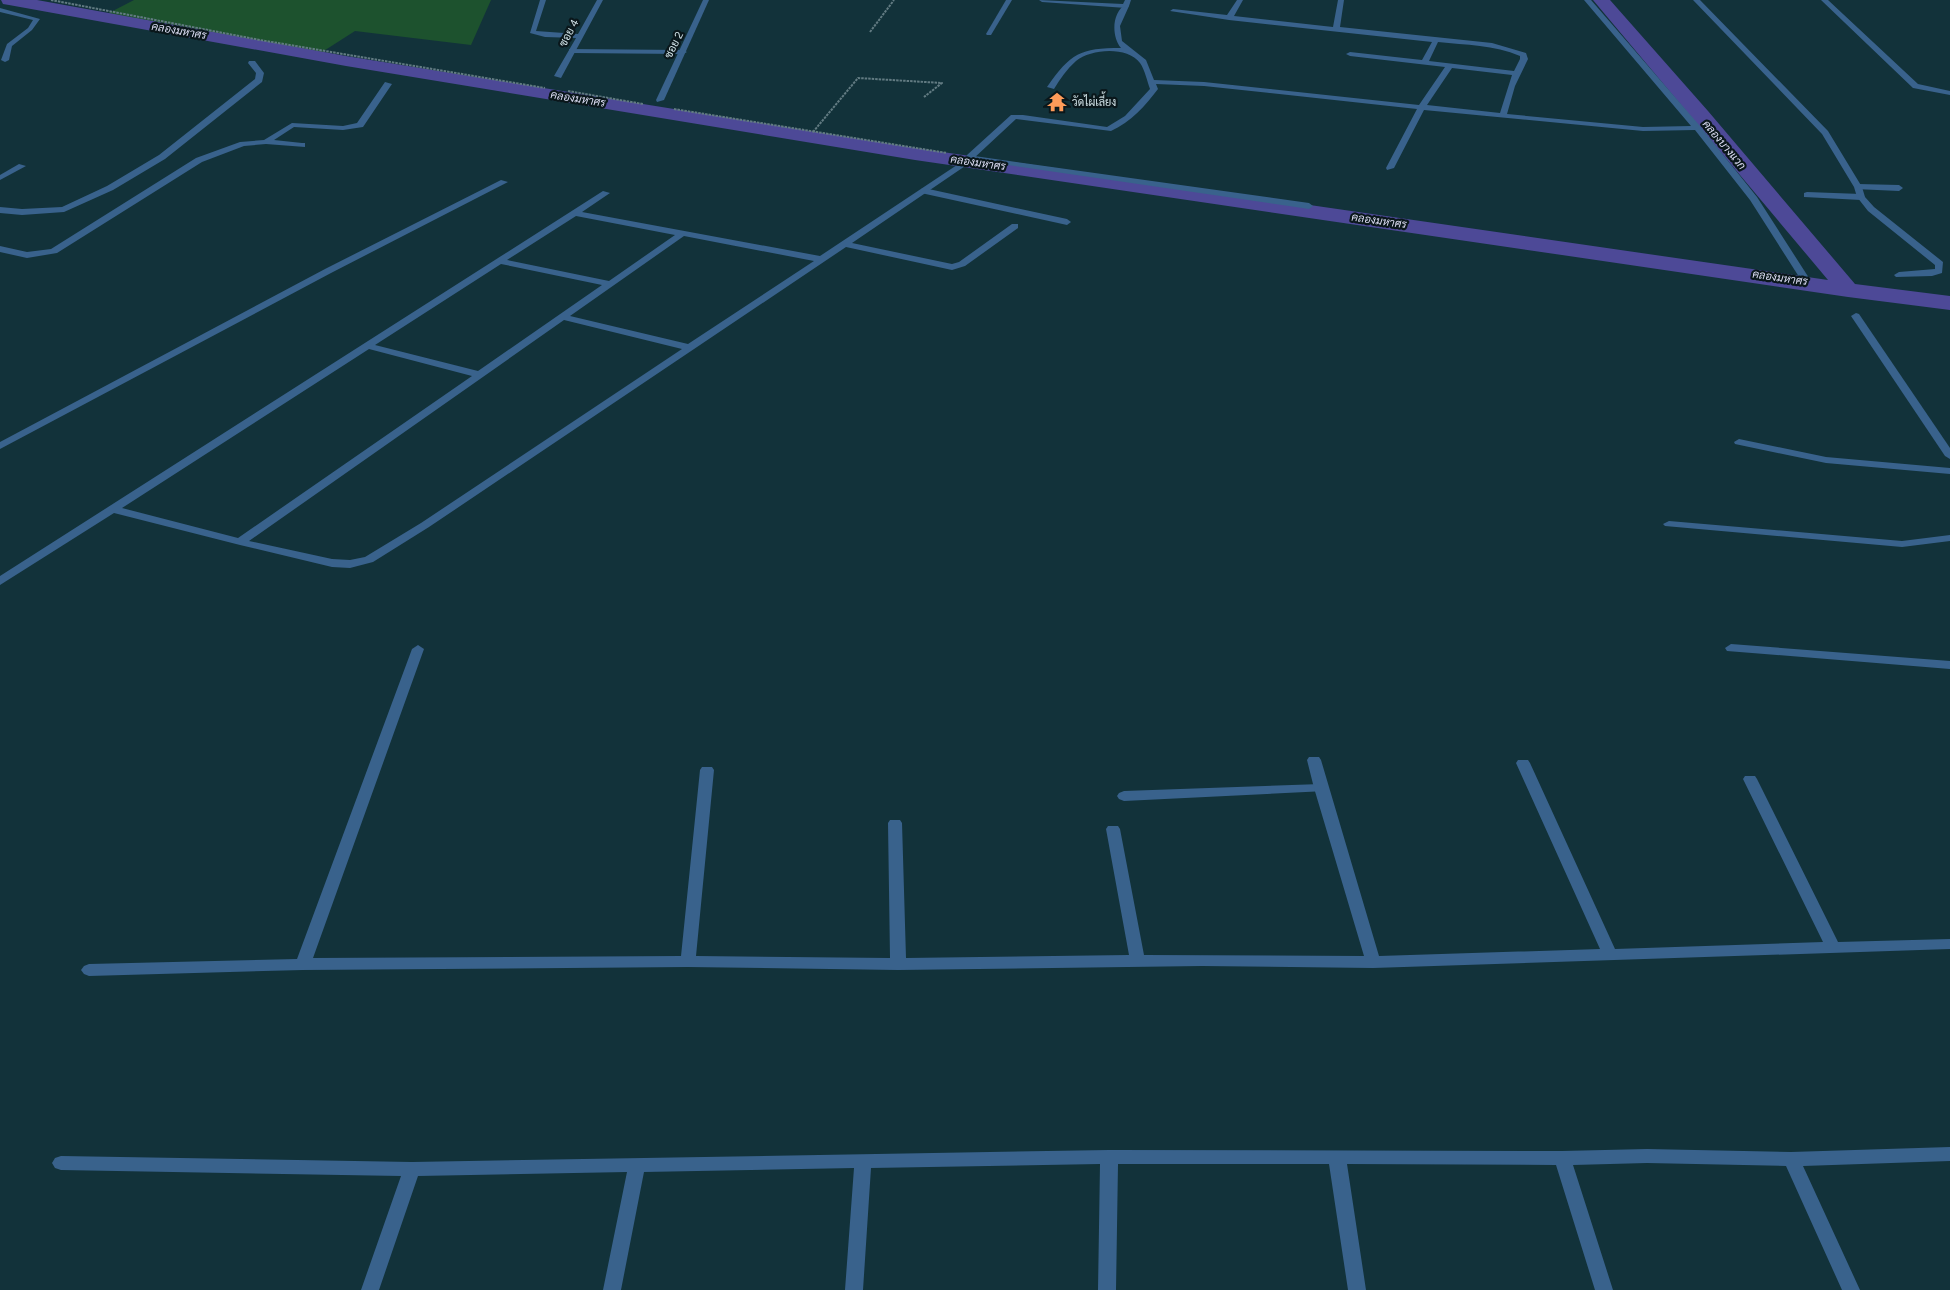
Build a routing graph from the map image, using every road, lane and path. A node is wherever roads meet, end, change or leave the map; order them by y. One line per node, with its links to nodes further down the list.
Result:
1 (51, 0): 35 (path)
2 (543, 0): 20 (street)
3 (600, 0): 20 (street, ซอย 4)
4 (706, 0): 24 (street, ซอย 2)
5 (894, 0): 18 (path)
6 (1009, 0): 19 (street)
7 (1042, 0): 13 (street)
8 (1240, 0): 16 (street)
9 (1341, 0): 17 (street)
10 (1587, 0): 44 (street)
11 (1696, 0): 53 (street)
12 (1824, 0): 37 (street)
13 (1127, 3): 22 (street)
14 (1, 10): 26 (street)
15 (1173, 11): 16 (street)
16 (1229, 18): 17 (street)
17 (1336, 29): 21 (street)
18 (870, 32)
19 (989, 34)
20 (580, 36): 23 (street, ซอย 4)
21 (1436, 40): 27 (street); 30 (street)
22 (1127, 50): 32 (street); 34 (street)
23 (572, 51): 24 (street); 31 (street, ซอย 4)
24 (683, 52): 39 (street, ซอย 2)
25 (1350, 54): 27 (street)
26 (5, 60)
27 (1425, 62): 29 (street)
28 (252, 63): 60 (street)
29 (1450, 66): 30 (street); 41 (street)
30 (1515, 73): 43 (street)
31 (558, 76)
32 (1152, 82): 41 (street); 48 (street)
33 (388, 84): 46 (street)
34 (1051, 87)
35 (546, 88)
36 (565, 91): 40 (path)
37 (1950, 92)
38 (924, 97): 45 (path)
39 (660, 100)
40 (644, 104)
41 (1421, 108): 43 (street); 50 (street)
42 (673, 109): 45 (path)
43 (1503, 116): 44 (street)
44 (1697, 128): 70 (street)
45 (813, 132): 48 (path)
46 (266, 142): 47 (street); 66 (street)
47 (302, 145)
48 (970, 158): 55 (street); 59 (street)
49 (22, 166): 51 (street)
50 (1390, 168)
51 (0, 178)
52 (504, 182): 78 (street)
53 (1858, 187): 54 (street); 58 (street)
54 (1899, 188)
55 (924, 191): 62 (street); 65 (street)
56 (606, 193): 61 (street)
57 (1807, 195): 58 (street)
58 (1861, 196): 69 (street)
59 (1309, 206)
60 (0, 210)
61 (574, 214): 64 (street); 68 (street)
62 (1067, 222)
63 (1015, 226): 65 (street)
64 (682, 234): 67 (street); 71 (street)
65 (845, 244): 67 (street)
66 (0, 249)
67 (820, 259): 75 (street)
68 (500, 261): 71 (street); 74 (street)
69 (1899, 275)
70 (1804, 278)
71 (610, 284): 73 (street)
72 (1856, 316): 79 (street)
73 (562, 317): 75 (street); 76 (street)
74 (367, 346): 76 (street); 81 (street)
75 (691, 348): 84 (street)
76 (480, 375): 84 (street)
77 (1740, 442): 80 (street)
78 (0, 446)
79 (1950, 456)
80 (1950, 470)
81 (113, 509): 84 (street); 85 (street)
82 (1670, 524): 83 (street)
83 (1950, 538)
84 (240, 542)
85 (0, 581)
86 (1731, 648): 88 (street)
87 (418, 649): 103 (street)
88 (1950, 665)
89 (1314, 760): 93 (street)
90 (1523, 763): 99 (street)
91 (707, 770): 101 (street)
92 (1750, 780): 98 (street)
93 (1320, 788): 94 (street); 102 (street)
94 (1124, 796)
95 (895, 823): 104 (street)
96 (1113, 829): 100 (street)
97 (1950, 944): 98 (street)
98 (1833, 947): 99 (street)
99 (1611, 956): 102 (street)
100 (1137, 960): 102 (street); 104 (street)
101 (688, 961): 103 (street); 104 (street)
102 (1373, 962)
103 (303, 964): 105 (street)
104 (898, 964)
105 (89, 970)
106 (1950, 1154): 110 (street)
107 (1109, 1157): 108 (street); 111 (street); 118 (street)
108 (1338, 1158): 109 (street); 119 (street)
109 (1562, 1158): 110 (street); 120 (street)
110 (1791, 1158): 121 (street)
111 (863, 1160): 113 (street); 117 (street)
112 (61, 1163): 114 (street)
113 (636, 1164): 114 (street); 116 (street)
114 (412, 1169): 115 (street)
115 (370, 1290)
116 (612, 1290)
117 (854, 1290)
118 (1107, 1290)
119 (1357, 1290)
120 (1604, 1290)
121 (1851, 1290)

